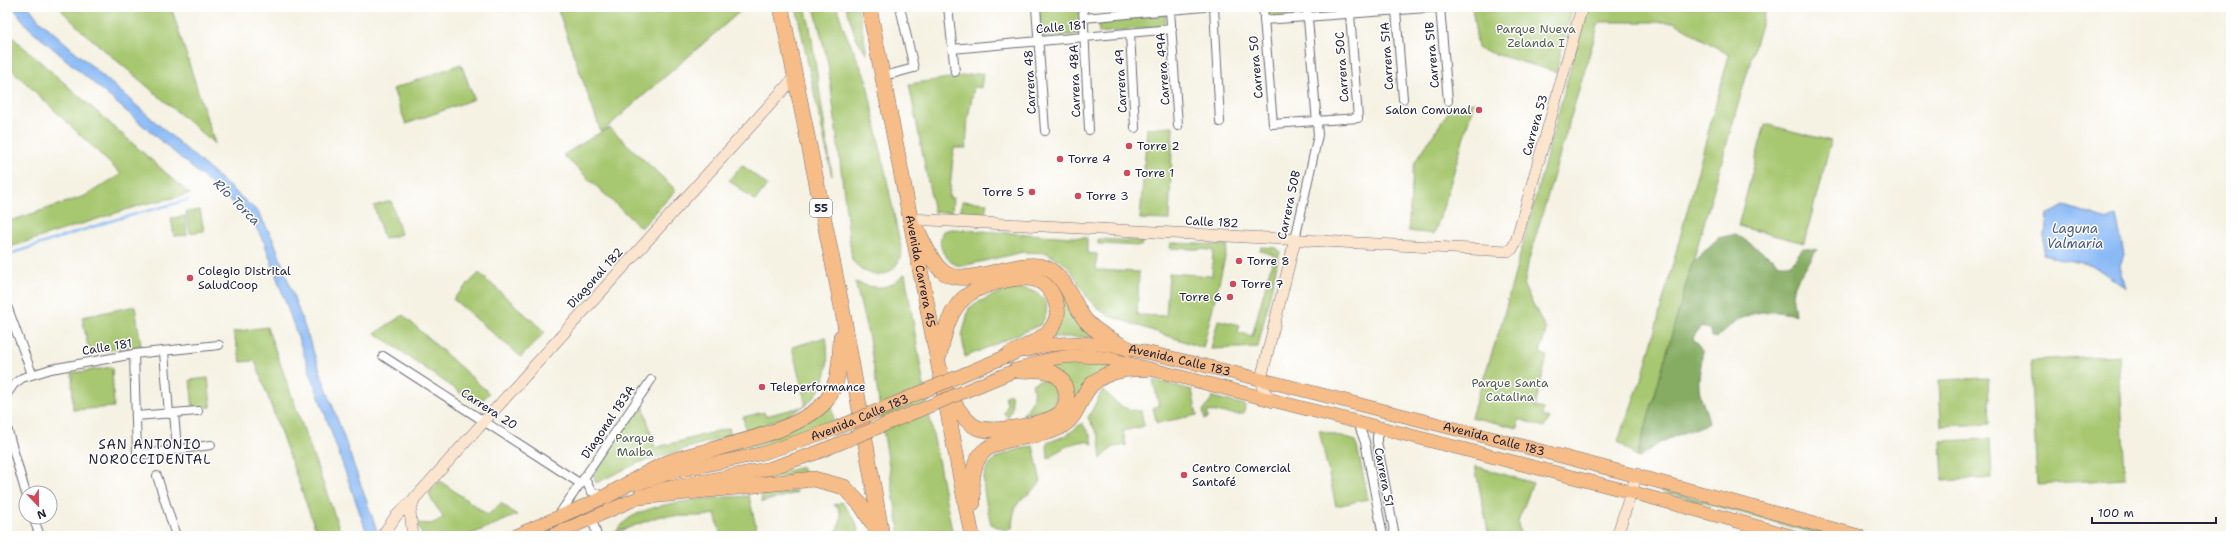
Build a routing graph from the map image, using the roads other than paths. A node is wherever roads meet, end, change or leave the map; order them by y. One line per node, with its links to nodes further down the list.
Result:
1 (781, 7): 27 (highway, 55)
2 (869, 7): 26 (highway, Avenida Carrera 45)
3 (900, 7): 26 (street)
4 (948, 7): 24 (street)
5 (1036, 7): 23 (street, Carrera 48)
6 (1083, 7): 18 (street, Carrera 48A)
7 (1204, 7): 14 (street, Calle 181)
8 (1214, 7): 31 (street)
9 (1263, 7): 19 (street, Carrera 50)
10 (1307, 7): 17 (street, Carrera 50B)
11 (1440, 7): 15 (street); 29 (street, Carrera 51B)
12 (1582, 7): 38 (street, Carrera 53)
13 (1373, 9): 15 (street); 16 (street)
14 (1170, 10): 18 (street, Calle 181); 20 (street, Carrera 49A)
15 (1396, 10): 28 (street, Carrera 51A)
16 (1350, 14): 17 (street); 30 (street, Carrera 50C)
17 (1308, 17): 19 (street); 30 (street, Carrera 50B)
18 (1084, 18): 22 (street, Carrera 48A)
19 (1264, 20): 30 (street, Carrera 50)
20 (1172, 29): 21 (street, Calle 181); 32 (street, Carrera 49A)
21 (1130, 33): 22 (street, Calle 181); 33 (street, Carrera 49)
22 (1086, 37): 23 (street, Calle 181); 34 (street, Carrera 48A)
23 (1040, 41): 24 (street, Calle 181); 35 (street, Carrera 48)
24 (952, 49): 25 (street)
25 (955, 72)
26 (884, 76): 36 (highway, Avenida Carrera 45)
27 (794, 78): 40 (highway, 55); 59 (street, Diagonal 182)
28 (1403, 99)
29 (1448, 101)
30 (1317, 121): 37 (street, Carrera 50B)
31 (1220, 122)
32 (1178, 126)
33 (1135, 128)
34 (1089, 130)
35 (1045, 131)
36 (911, 219): 37 (street, Calle 182); 42 (highway); 47 (highway, Avenida Carrera 45)
37 (1295, 240): 38 (street, Calle 182); 51 (street, Carrera 50B)
38 (1512, 249)
39 (7, 306): 50 (street)
40 (842, 308): 71 (highway); 84 (highway, 55)
41 (219, 345): 43 (street, Calle 181)
42 (1129, 349): 46 (main road, Avenida Calle 183); 51 (main road, Avenida Calle 183)
43 (164, 352): 44 (street, Calle 181); 57 (street)
44 (134, 354): 50 (street, Calle 181); 58 (street)
45 (383, 356): 59 (street, Carrera 20)
46 (1007, 356): 47 (highway); 71 (main road, Avenida Calle 183, bridge)
47 (938, 359): 53 (highway, Avenida Carrera 45)
48 (1146, 369): 49 (main road, Avenida Calle 183); 55 (main road, Avenida Calle 183); 85 (highway)
49 (1014, 371): 53 (highway); 73 (main road, Avenida Calle 183, bridge)
50 (32, 374): 54 (street, Calle 181)
51 (1261, 379): 55 (street); 66 (main road, Avenida Calle 183)
52 (651, 380): 68 (street, Diagonal 183A)
53 (944, 388): 85 (highway, Avenida Carrera 45)
54 (7, 394)
55 (1273, 402): 60 (main road, Avenida Calle 183)
56 (198, 411): 57 (street)
57 (171, 413): 58 (street); 64 (street)
58 (136, 416): 64 (street)
59 (484, 420): 68 (street, Carrera 20); 72 (street, Diagonal 182)
60 (1358, 423): 62 (main road, Avenida Calle 183); 86 (street, Carrera 51)
61 (7, 428): 65 (street)
62 (1383, 430): 70 (main road, Avenida Calle 183); 87 (street, Carrera 51)
63 (211, 444): 64 (street)
64 (177, 449)
65 (10, 452): 69 (street)
66 (1637, 474): 70 (street); 90 (main road, Avenida Calle 183)
67 (157, 476): 79 (street)
68 (583, 481): 71 (street); 74 (street, Diagonal 183A)
69 (23, 485)
70 (1631, 492): 88 (street); 89 (main road, Avenida Calle 183)
71 (605, 496): 74 (main road, Avenida Calle 183)
72 (416, 497): 77 (street, Diagonal 182); 80 (street, Diagonal 182)
73 (640, 497): 75 (main road, Avenida Calle 183); 84 (highway)
74 (557, 517): 81 (main road, Avenida Calle 183)
75 (592, 518): 82 (main road, Avenida Calle 183); 83 (street)
76 (37, 525): 78 (street)
77 (383, 533)
78 (40, 536)
79 (176, 536)
80 (413, 536)
81 (515, 536)
82 (551, 536)
83 (597, 536)
84 (881, 536)
85 (973, 536)
86 (1384, 536)
87 (1395, 536)
88 (1617, 536)
89 (1791, 536)
90 (1859, 536)

